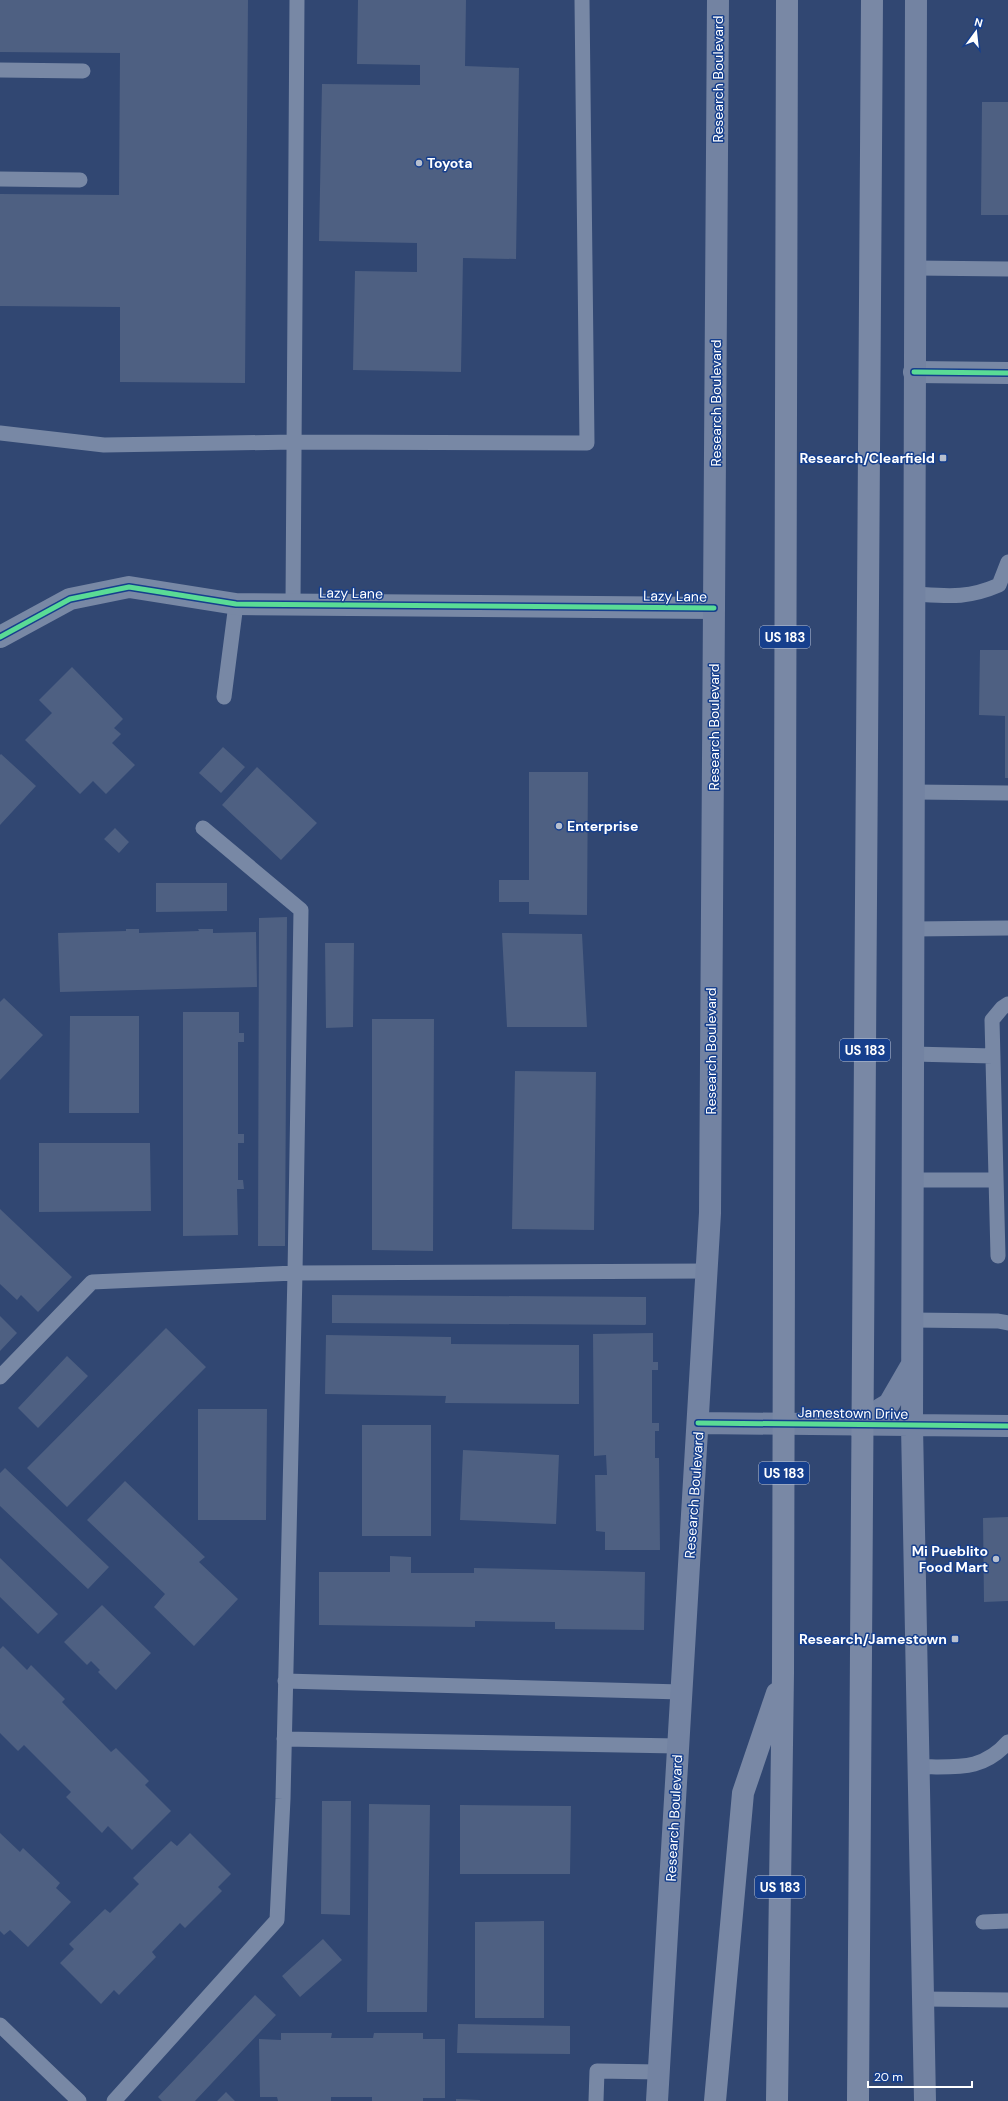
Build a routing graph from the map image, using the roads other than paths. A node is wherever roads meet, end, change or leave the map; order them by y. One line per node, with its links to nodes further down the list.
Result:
1 (297, 0): 16 (lane)
2 (582, 0): 16 (lane)
3 (718, 0): 21 (main road, Research Boulevard)
4 (787, 0): 45 (highway, US 183)
5 (872, 0): 64 (highway, US 183)
6 (916, 0): 11 (main road)
7 (0, 70): 8 (lane)
8 (83, 71)
9 (0, 179): 10 (lane)
10 (80, 180)
11 (915, 268): 12 (lane); 13 (main road)
12 (1008, 269)
13 (914, 372): 14 (street); 18 (main road)
14 (1008, 373)
15 (0, 433): 16 (lane)
16 (294, 442): 20 (lane)
17 (1008, 562): 18 (lane)
18 (914, 594): 24 (main road)
19 (236, 604): 20 (street, Lazy Lane); 22 (street, Lazy Lane); 23 (lane)
20 (293, 604): 21 (street, Lazy Lane)
21 (714, 608): 35 (main road, Research Boulevard)
22 (0, 637)
23 (224, 697)
24 (914, 792): 25 (lane); 28 (main road)
25 (1008, 793)
26 (203, 828): 36 (lane)
27 (1008, 928): 28 (lane)
28 (913, 929): 30 (main road)
29 (1008, 1004): 31 (lane)
30 (913, 1054): 31 (lane); 32 (main road)
31 (993, 1056): 33 (lane)
32 (913, 1180): 33 (lane); 37 (main road)
33 (995, 1180): 34 (lane)
34 (998, 1256)
35 (706, 1271): 36 (lane); 41 (main road, Research Boulevard)
36 (294, 1273): 40 (lane); 46 (lane)
37 (912, 1320): 38 (lane); 39 (main road)
38 (1008, 1323)
39 (912, 1365): 42 (main road); 43 (main road)
40 (0, 1377)
41 (698, 1423): 42 (main road, Jamestown Drive); 47 (main road, Research Boulevard)
42 (854, 1425): 43 (main road, Jamestown Drive)
43 (912, 1426): 44 (main road, Jamestown Drive); 51 (main road)
44 (1008, 1426)
45 (783, 1673): 62 (highway); 63 (highway, US 183)
46 (285, 1681): 47 (lane); 48 (lane)
47 (681, 1692): 50 (main road, Research Boulevard)
48 (284, 1739): 50 (lane); 59 (lane)
49 (1008, 1742): 51 (lane)
50 (678, 1746): 57 (main road, Research Boulevard)
51 (919, 1767): 54 (main road)
52 (1008, 1921): 53 (lane)
53 (984, 1922)
54 (923, 1999): 55 (lane); 65 (main road)
55 (1008, 2000)
56 (0, 2025): 58 (lane)
57 (659, 2072): 60 (lane); 61 (main road, Research Boulevard)
58 (79, 2101)
59 (114, 2101)
60 (596, 2101)
61 (657, 2101)
62 (715, 2101)
63 (777, 2101)
64 (858, 2101)
65 (925, 2101)

